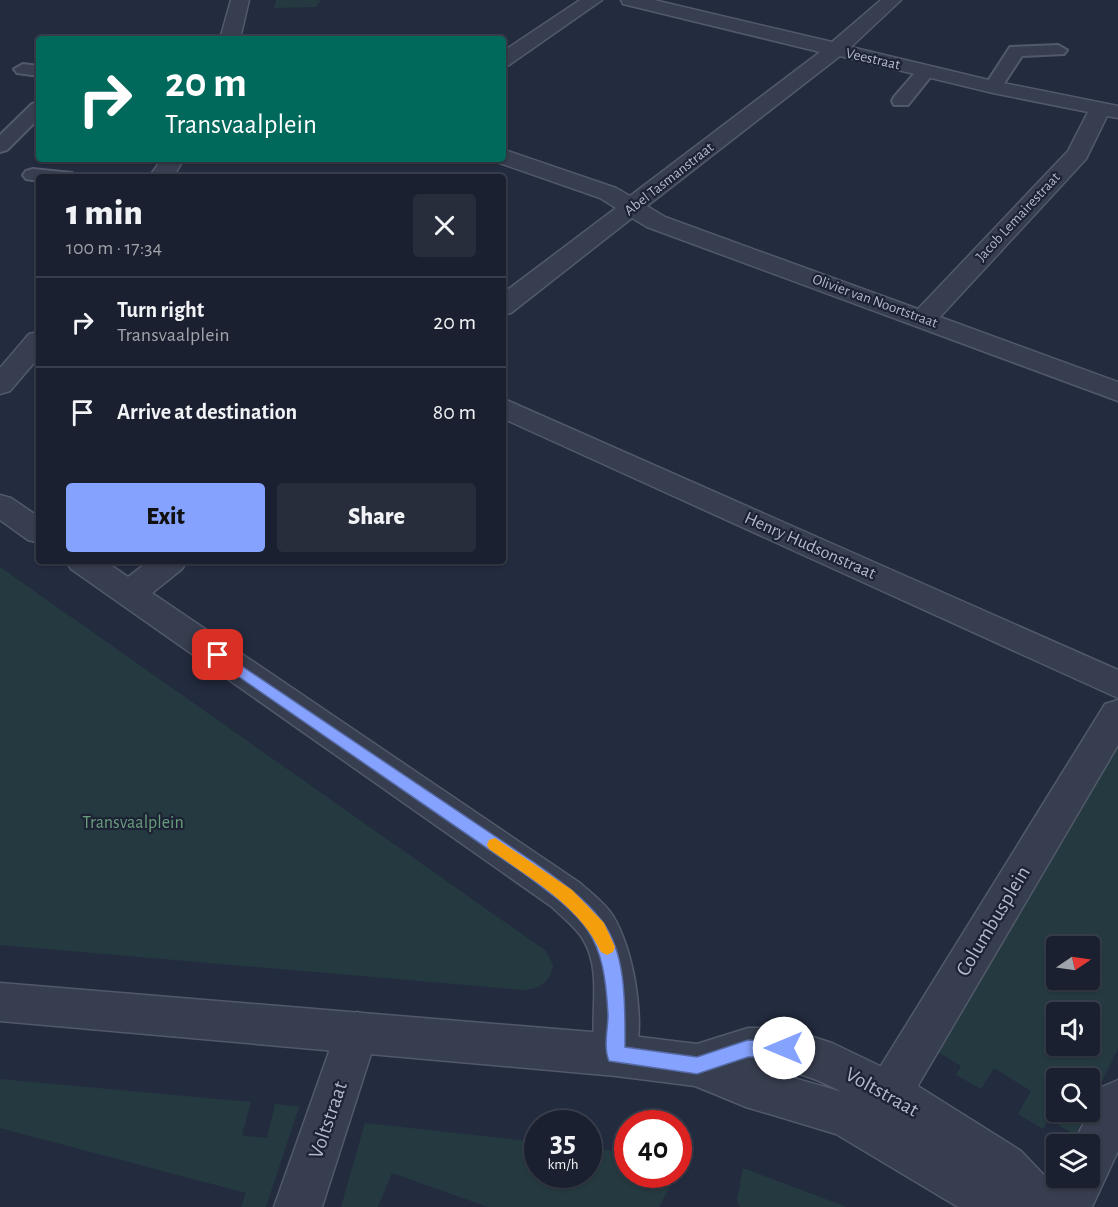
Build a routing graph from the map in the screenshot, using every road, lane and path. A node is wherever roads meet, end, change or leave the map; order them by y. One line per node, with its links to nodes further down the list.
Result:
1 (240, 0): 5 (street)
2 (593, 0): 8 (street)
3 (630, 0): 6 (street, Veestraat)
4 (892, 0): 6 (street, Abel Tasmanstraat)
5 (231, 36)
6 (835, 50): 9 (street, Veestraat); 18 (street, Abel Tasmanstraat)
7 (1058, 50): 10 (lane)
8 (506, 58)
9 (926, 71): 10 (street, Veestraat); 11 (lane)
10 (993, 87): 12 (street, Veestraat)
11 (901, 101)
12 (1109, 110): 20 (street, Jacob Lemairestraat)
13 (36, 111): 14 (lane)
14 (0, 146)
15 (506, 157): 18 (street, Olivier van Noortstraat)
16 (33, 175): 17 (lane)
17 (36, 175)
18 (632, 209): 19 (street, Abel Tasmanstraat); 20 (street, Olivier van Noortstraat)
19 (506, 304)
20 (924, 319): 23 (street, Olivier van Noortstraat)
21 (36, 343): 22 (street)
22 (0, 385)
23 (1118, 392)
24 (506, 409): 30 (street, Henry Hudsonstraat)
25 (0, 505): 26 (street)
26 (36, 530)
27 (86, 564): 29 (street)
28 (167, 564): 29 (street)
29 (129, 593): 34 (street)
30 (1118, 685)
31 (1118, 714): 36 (street, Columbusplein)
32 (2, 1007): 33 (street)
33 (357, 1032): 34 (street); 39 (street, Voltstraat)
34 (616, 1054): 36 (street, Voltstraat)
35 (1118, 1102): 37 (street)
36 (878, 1110): 40 (street, Voltstraat); 41 (street, Voltstraat)
37 (1100, 1139)
38 (1077, 1188): 42 (street)
39 (298, 1207)
40 (1003, 1207)
41 (1041, 1207)
42 (1068, 1207)

